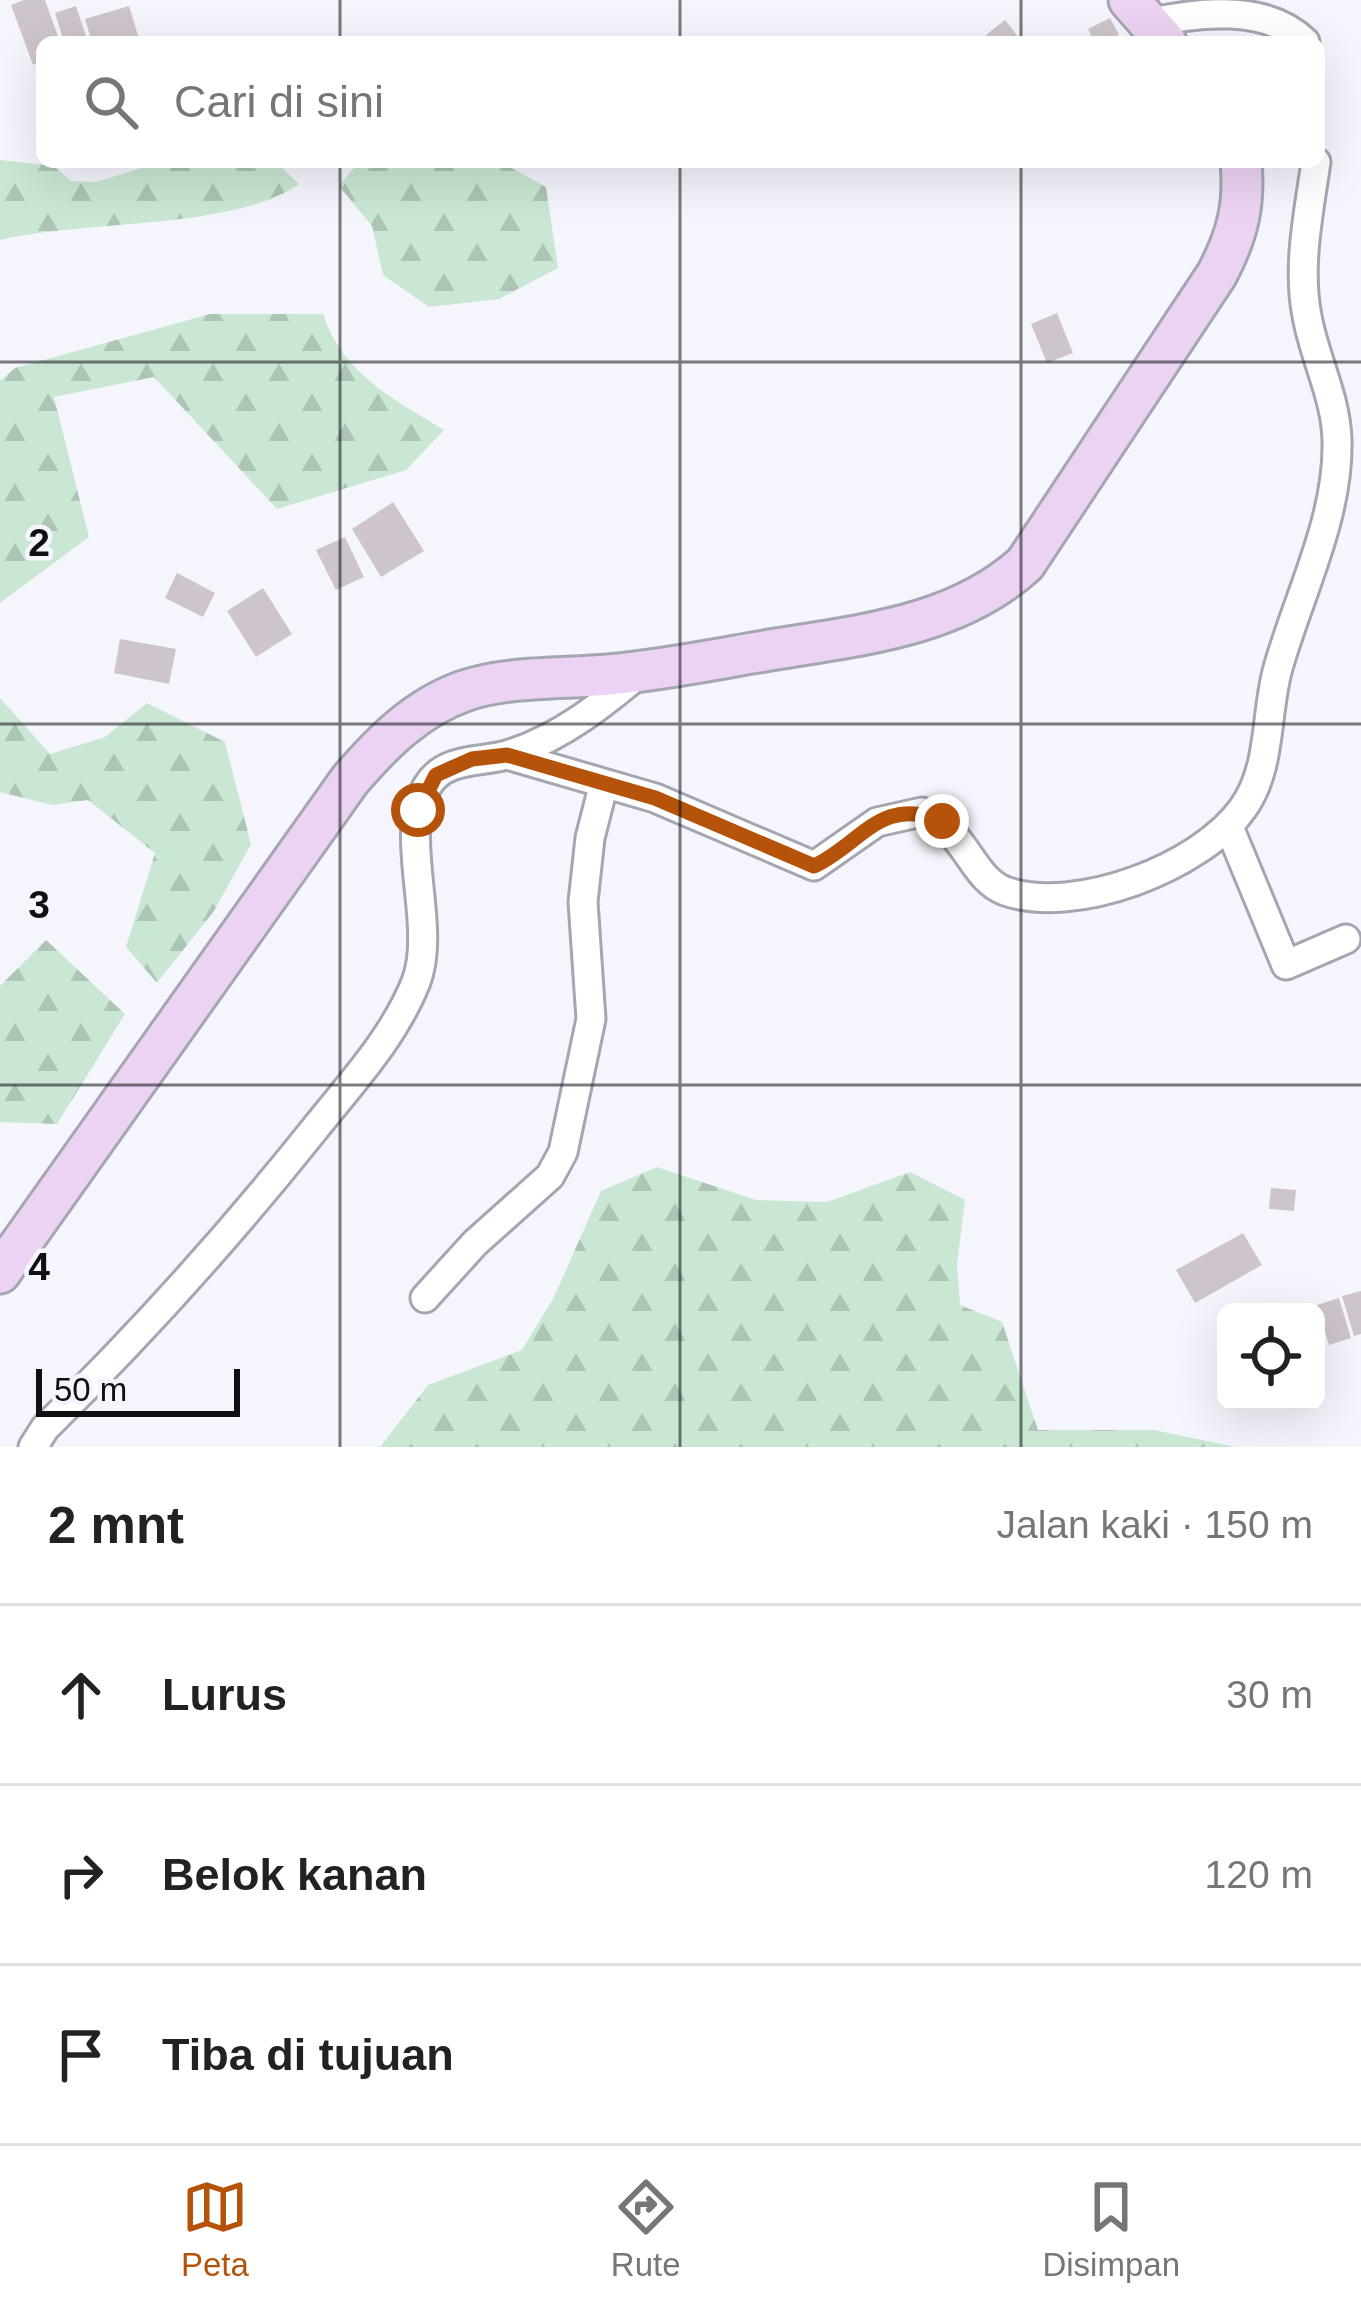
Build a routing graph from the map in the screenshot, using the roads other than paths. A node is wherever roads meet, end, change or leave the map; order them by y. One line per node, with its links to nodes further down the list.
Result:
1 (1148, 22): 2 (street)
2 (1296, 36)
3 (1241, 168): 5 (main road)
4 (1315, 168): 8 (street)
5 (641, 672): 6 (street); 10 (main road)
6 (507, 755): 7 (street); 12 (street)
7 (603, 787): 8 (street); 11 (street)
8 (1229, 827): 9 (street)
9 (1346, 939)
10 (0, 1273)
11 (424, 1298)
12 (33, 1447)

